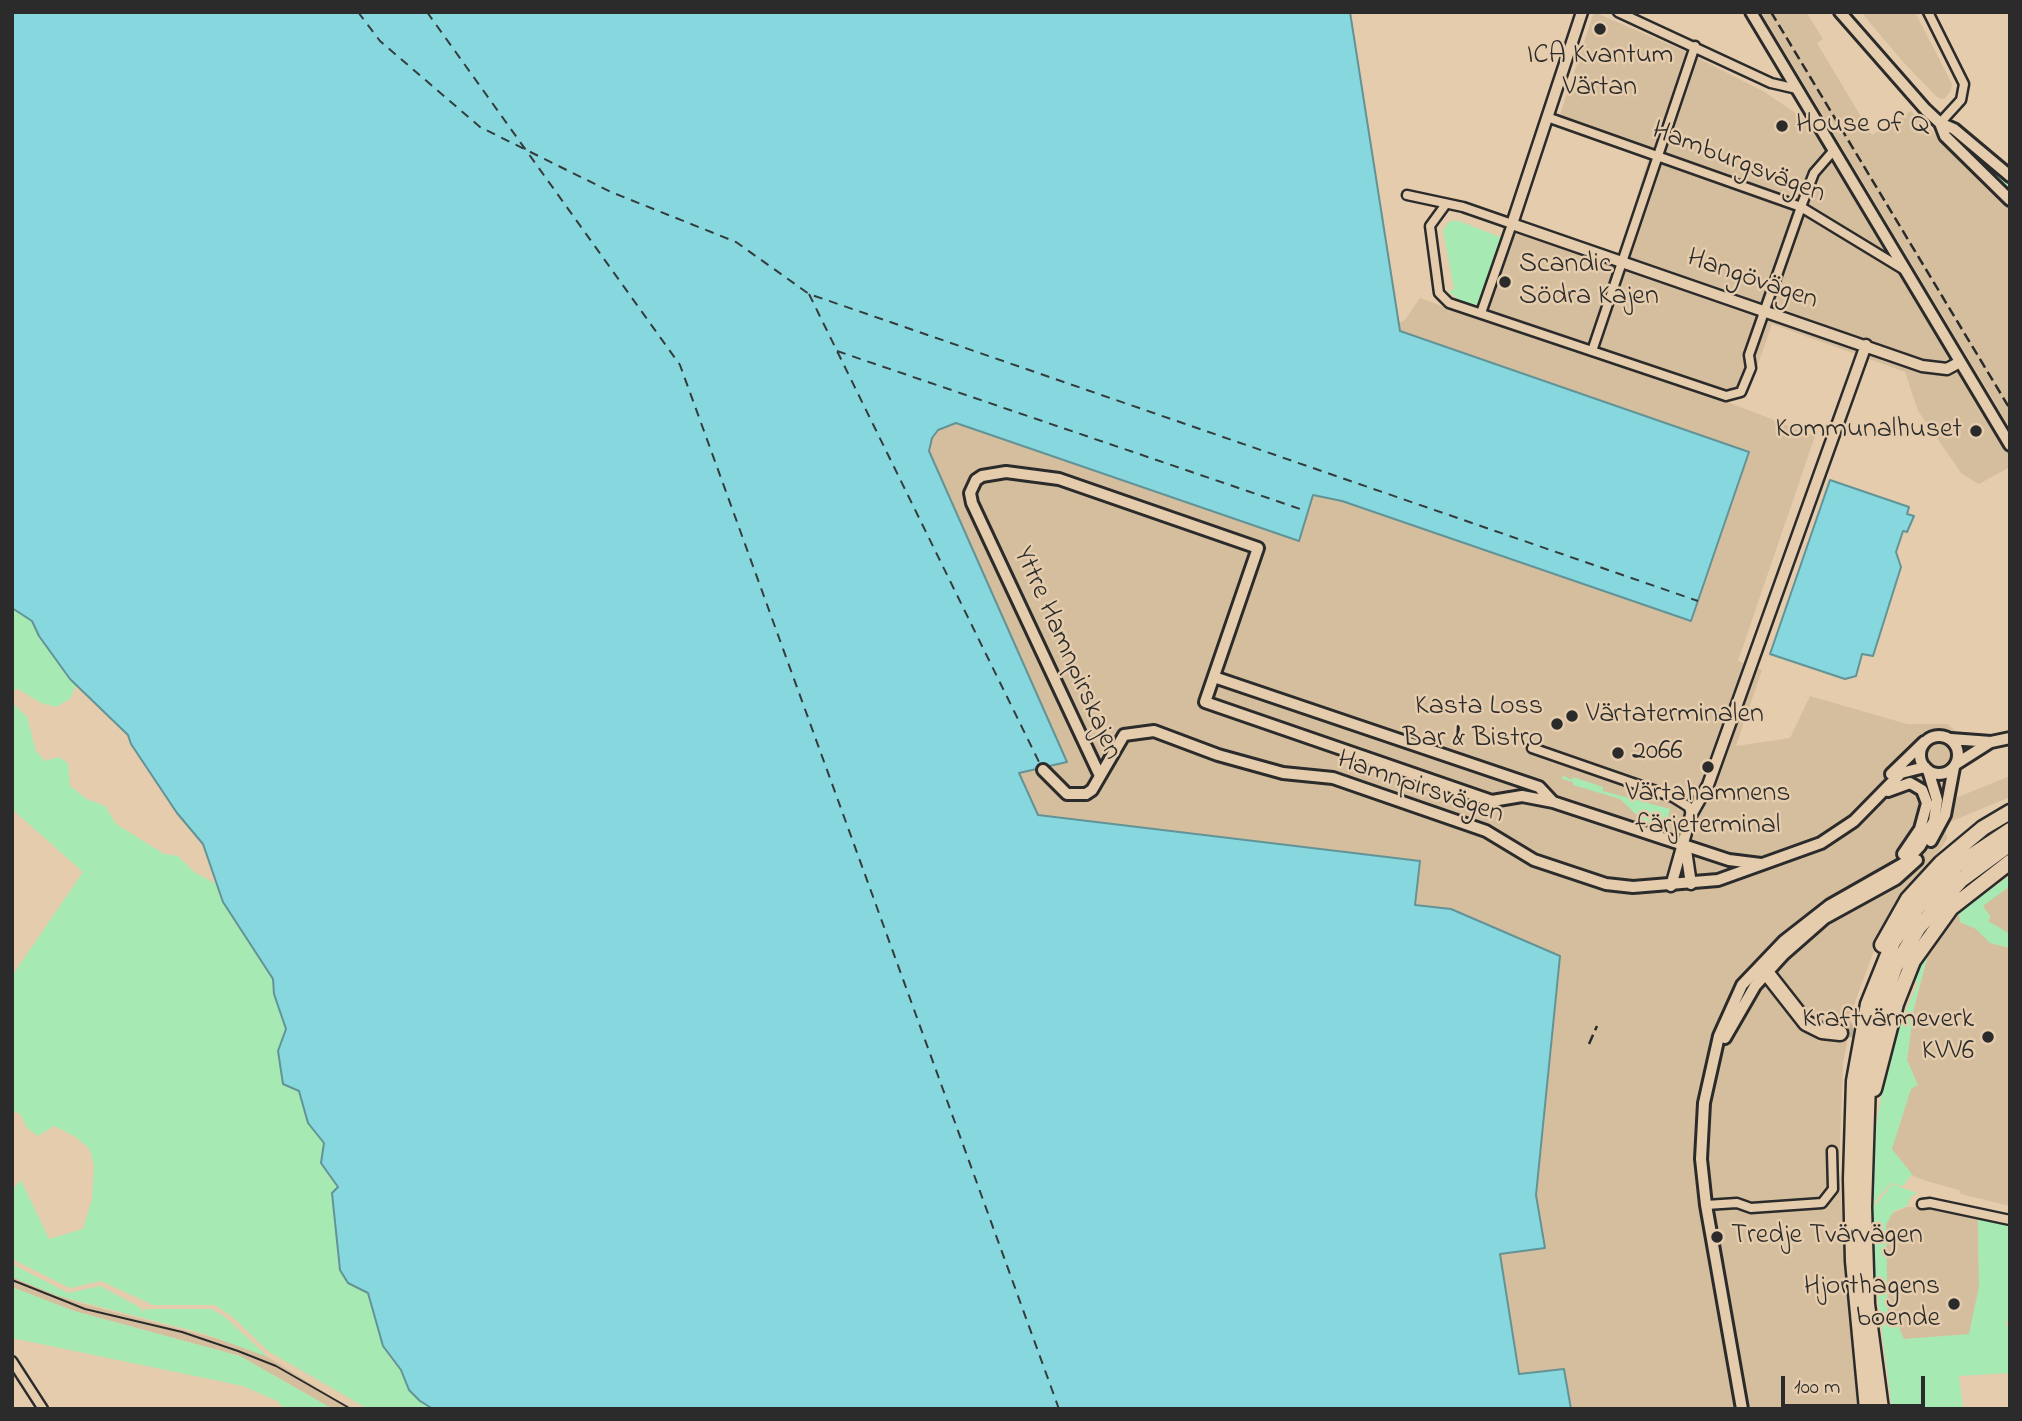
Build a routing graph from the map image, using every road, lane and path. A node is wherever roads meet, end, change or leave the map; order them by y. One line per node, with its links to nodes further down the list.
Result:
1 (1582, 12): 8 (street)
2 (1619, 12): 6 (street)
3 (1751, 12): 7 (main road)
4 (1840, 12): 9 (main road)
5 (1928, 12): 9 (street)
6 (1695, 46): 7 (street); 11 (street)
7 (1797, 89): 10 (main road)
8 (1547, 117): 11 (street, Hamburgsvägen); 17 (street)
9 (1940, 123): 12 (main road); 14 (main road)
10 (1834, 150): 16 (street); 19 (main road)
11 (1658, 156): 16 (street, Hamburgsvägen); 18 (street)
12 (2010, 176)
13 (1407, 195): 15 (street, Hangövägen)
14 (2010, 200)
15 (1446, 204): 17 (street, Hangövägen); 21 (street)
16 (1801, 208): 19 (street, Hamburgsvägen); 20 (street)
17 (1513, 224): 18 (street, Hangövägen); 21 (street)
18 (1623, 260): 20 (street, Hangövägen); 23 (street)
19 (1905, 270): 24 (main road)
20 (1765, 309): 22 (street, Hangövägen); 23 (street)
21 (1481, 313): 23 (street)
22 (1866, 345): 24 (street, Hangövägen); 40 (street)
23 (1592, 351)
24 (1960, 362): 25 (main road)
25 (2010, 445)
26 (976, 480): 27 (main road, Hamnpirsvägen); 36 (main road, Yttre Hamnpirskajen)
27 (1214, 677): 37 (main road, Hamnpirsvägen); 37 (main road, Hamnpirsvägen)
28 (2010, 738): 31 (main road)
29 (1928, 739): 30 (main road); 34 (main road); 38 (main road, Hamnpirsvägen)
30 (1951, 739): 31 (main road); 33 (main road)
31 (1990, 742): 33 (main road)
32 (1532, 748): 40 (street)
33 (1955, 766): 34 (main road); 49 (main road)
34 (1926, 768): 38 (main road, Hamnpirsvägen); 46 (main road)
35 (1043, 770): 36 (main road, Yttre Hamnpirskajen)
36 (1100, 776): 48 (main road, Hamnpirsvägen)
37 (1553, 802): 42 (main road, Hamnpirsvägen)
38 (1866, 808): 45 (main road, Hamnpirsvägen); 46 (main road)
39 (2010, 813): 50 (highway)
40 (1691, 816): 42 (street)
41 (2010, 830): 50 (highway)
42 (1685, 844): 45 (main road, Hamnpirsvägen); 47 (street); 48 (street)
43 (2010, 844): 52 (highway)
44 (2010, 862): 52 (highway)
45 (1761, 864): 47 (main road, Hamnpirsvägen)
46 (1886, 873): 49 (main road)
47 (1691, 884): 48 (main road, Hamnpirsvägen)
48 (1671, 886)
49 (1764, 968): 51 (highway); 55 (main road)
50 (1868, 1004): 52 (highway)
51 (1840, 1033)
52 (1858, 1144): 60 (highway); 61 (highway)
53 (1832, 1151): 55 (street)
54 (1922, 1204): 56 (street)
55 (1706, 1205): 59 (main road)
56 (2010, 1220)
57 (12, 1361): 58 (street)
58 (44, 1409)
59 (1742, 1409)
60 (1867, 1409)
61 (1881, 1409)

